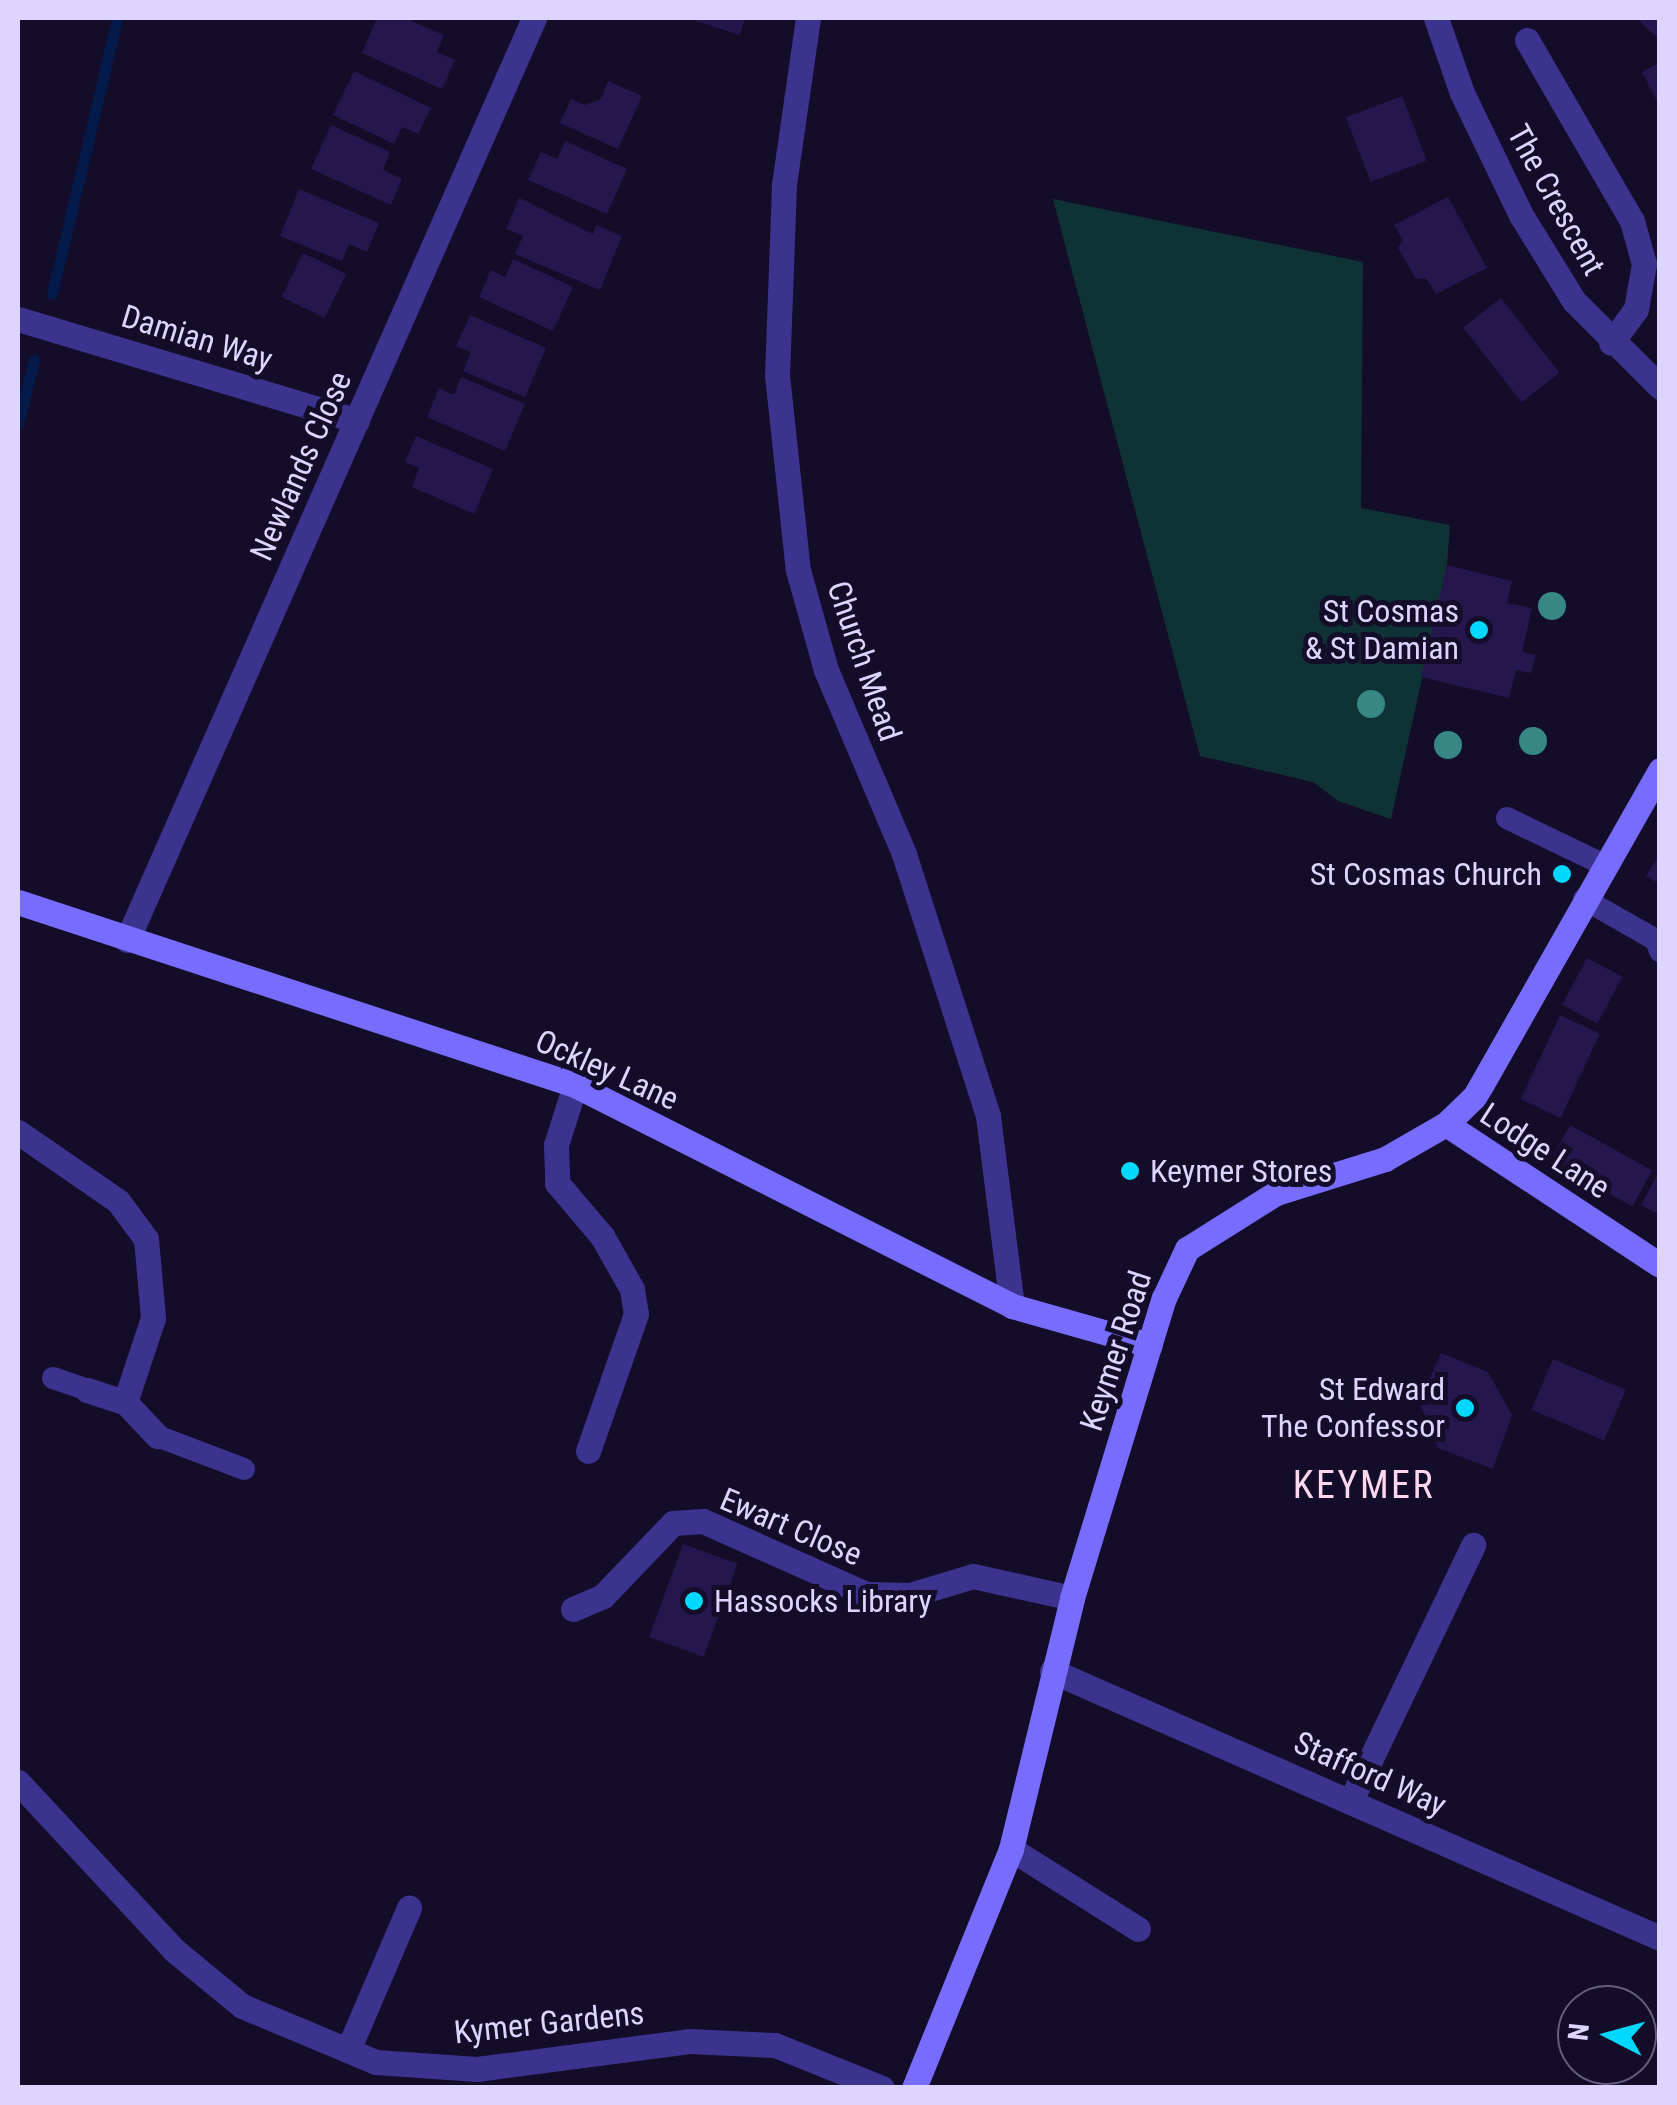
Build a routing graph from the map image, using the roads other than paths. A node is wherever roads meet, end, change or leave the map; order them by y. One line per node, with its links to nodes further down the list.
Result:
1 (534, 18): 8 (street, Newlands Close)
2 (808, 18): 20 (street, Church Mead)
3 (1436, 18): 6 (street, The Crescent)
4 (1527, 40): 6 (street)
5 (18, 319): 8 (street, Damian Way)
6 (1611, 343): 7 (street, The Crescent)
7 (1660, 387)
8 (357, 421): 14 (street, Newlands Close)
9 (1660, 770): 11 (main road, Keymer Road)
10 (1507, 818): 11 (lane)
11 (1602, 864): 12 (main road, Keymer Road)
12 (1584, 899): 15 (lane); 17 (main road, Keymer Road)
13 (18, 902): 14 (main road, Ockley Lane)
14 (127, 940): 16 (main road, Ockley Lane)
15 (1660, 952)
16 (574, 1084): 20 (main road, Ockley Lane); 26 (street)
17 (1446, 1124): 19 (main road, Lodge Lane); 21 (main road, Keymer Road)
18 (18, 1132): 24 (street)
19 (1660, 1265)
20 (1012, 1306): 21 (main road, Ockley Lane)
21 (1150, 1345): 29 (main road, Keymer Road)
22 (54, 1378): 23 (lane)
23 (87, 1390): 24 (street)
24 (124, 1402): 25 (street)
25 (157, 1436): 27 (lane)
26 (588, 1451)
27 (244, 1469)
28 (1473, 1545): 33 (street)
29 (1072, 1598): 30 (street, Ewart Close); 31 (main road, Keymer Road)
30 (573, 1609)
31 (1052, 1671): 33 (street, Stafford Way); 34 (main road, Keymer Road)
32 (18, 1782): 38 (street, Kymer Gardens)
33 (1351, 1800): 37 (street, Stafford Way)
34 (1011, 1849): 36 (street); 40 (main road, Keymer Road)
35 (408, 1908): 38 (street)
36 (1138, 1929)
37 (1660, 1938)
38 (348, 2050): 39 (street, Kymer Gardens)
39 (882, 2088)
40 (914, 2088)

